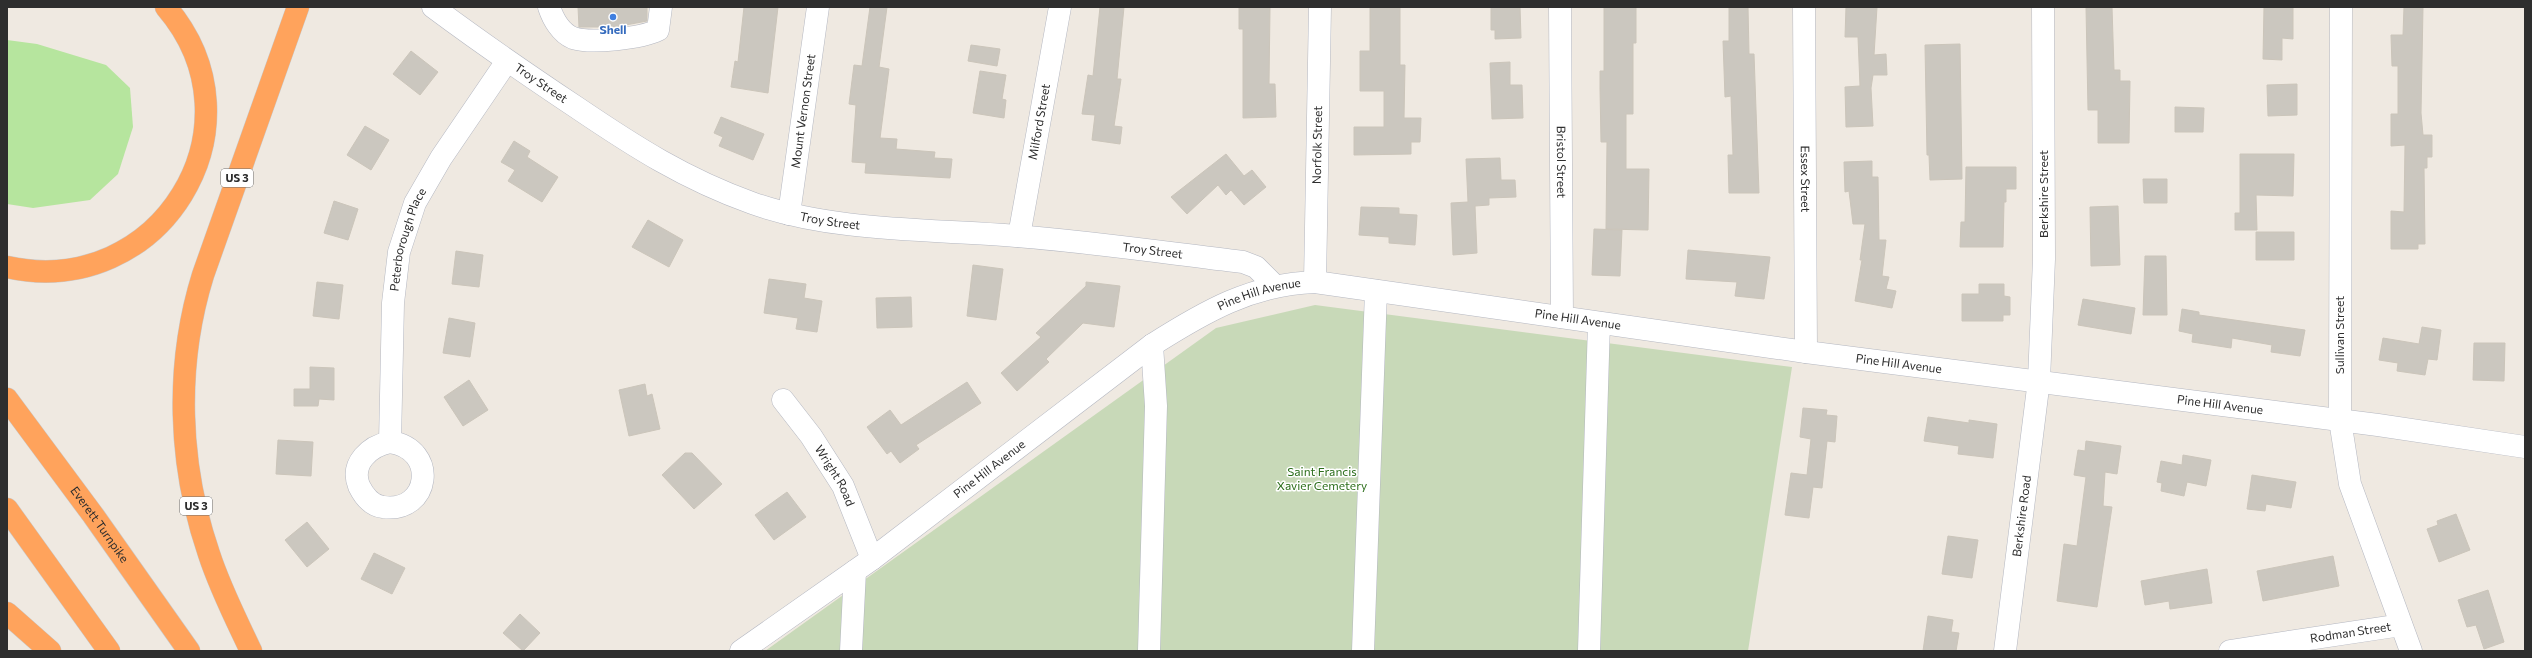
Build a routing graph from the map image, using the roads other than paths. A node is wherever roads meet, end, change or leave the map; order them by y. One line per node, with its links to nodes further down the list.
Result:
1 (166, 7): 16 (highway)
2 (298, 7): 39 (highway, US 3)
3 (433, 7): 13 (street, Troy Street)
4 (549, 7): 5 (street)
5 (661, 7)
6 (818, 7): 14 (street, Mount Vernon Street)
7 (1060, 7): 15 (street, Milford Street)
8 (1320, 7): 17 (street, Norfolk Street)
9 (1560, 7): 20 (street, Bristol Street)
10 (1804, 7): 23 (street, Essex Street)
11 (2043, 7): 24 (street, Berkshire Street)
12 (2341, 7): 27 (street, Sullivan Street)
13 (508, 61): 14 (street, Troy Street); 28 (street, Peterborough Place)
14 (789, 214): 15 (street, Troy Street)
15 (1019, 236): 18 (street, Troy Street)
16 (7, 267)
17 (1315, 282): 18 (street, Pine Hill Avenue); 19 (street, Pine Hill Avenue)
18 (1275, 286): 22 (street, Pine Hill Avenue)
19 (1376, 291): 20 (street, Pine Hill Avenue); 43 (street)
20 (1562, 317): 21 (street, Pine Hill Avenue)
21 (1599, 323): 23 (street, Pine Hill Avenue); 44 (street)
22 (1152, 345): 31 (street, Pine Hill Avenue); 42 (street)
23 (1806, 352): 24 (street, Pine Hill Avenue)
24 (2039, 380): 27 (street, Pine Hill Avenue); 34 (street, Berkshire Road)
25 (7, 399): 38 (highway, Everett Turnpike)
26 (783, 400): 31 (street, Wright Road)
27 (2340, 420): 29 (street, Pine Hill Avenue); 33 (street, Sullivan Street)
28 (390, 442)
29 (2525, 447)
30 (7, 509): 37 (highway)
31 (863, 565): 40 (street, Pine Hill Avenue); 41 (street)
32 (7, 613): 36 (highway)
33 (2401, 625): 35 (street, Rodman Street); 45 (street, Sullivan Street)
34 (2010, 650)
35 (2242, 650)
36 (50, 651)
37 (109, 651)
38 (189, 651)
39 (251, 651)
40 (741, 651)
41 (851, 651)
42 (1149, 651)
43 (1363, 651)
44 (1589, 651)
45 (2411, 651)

